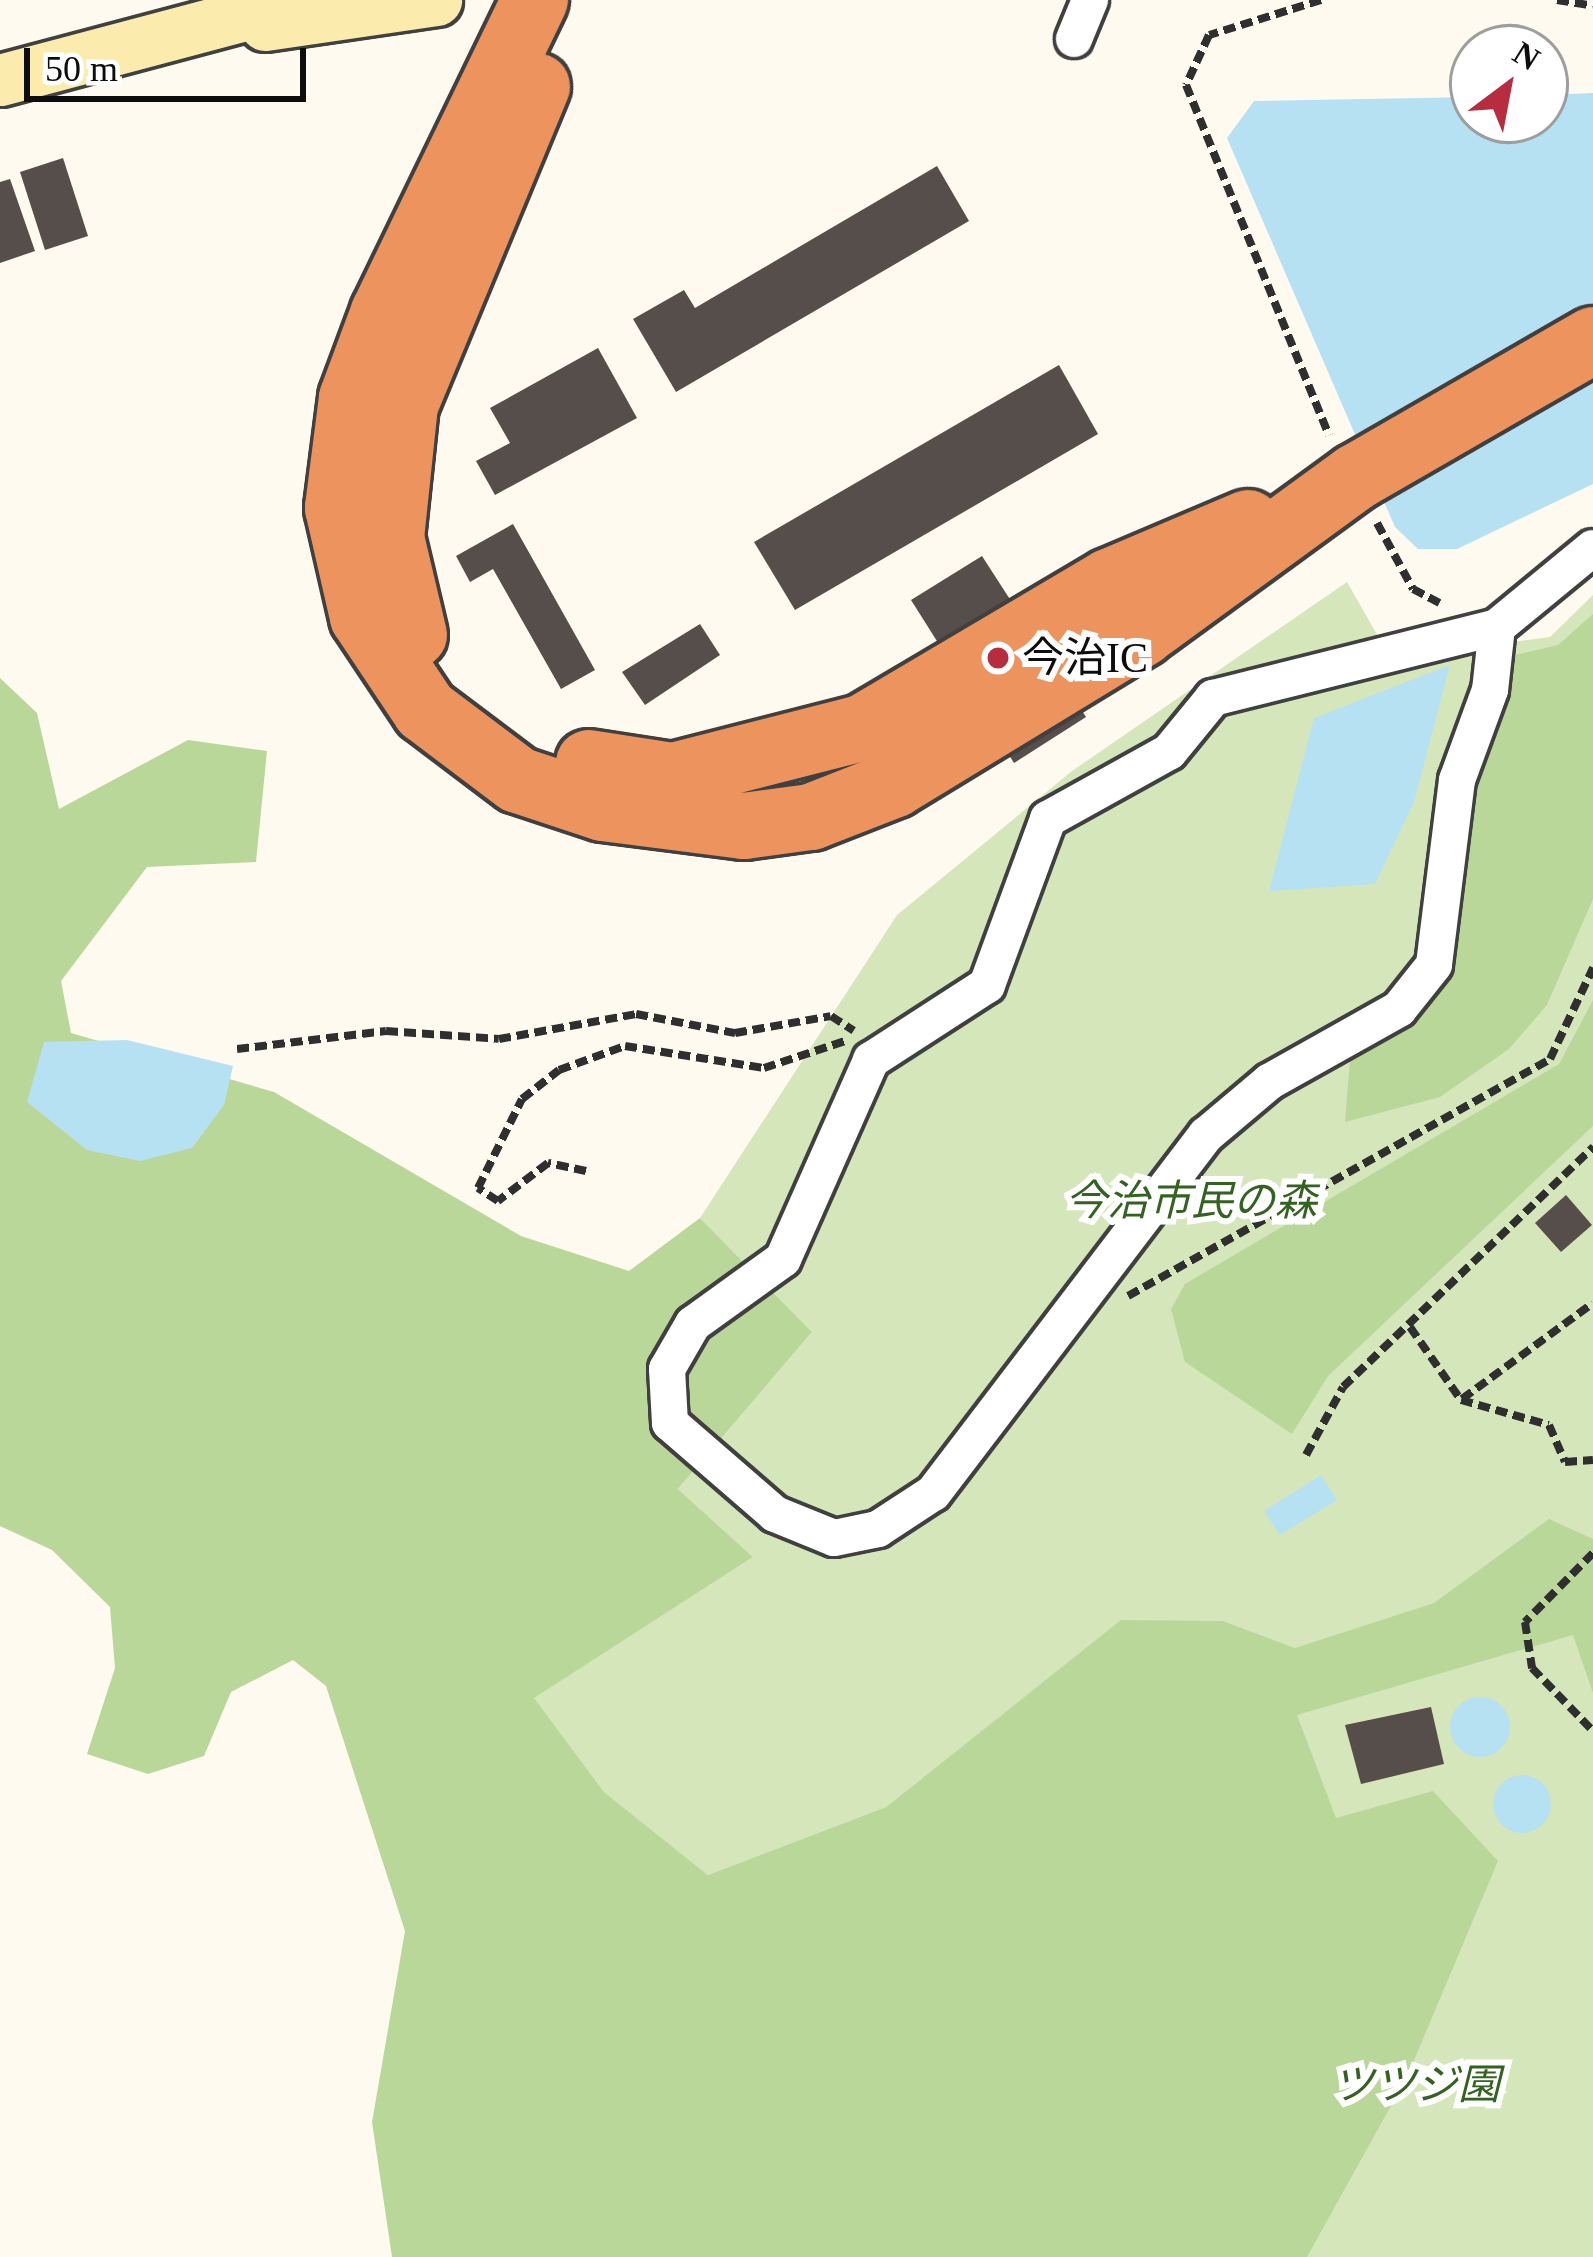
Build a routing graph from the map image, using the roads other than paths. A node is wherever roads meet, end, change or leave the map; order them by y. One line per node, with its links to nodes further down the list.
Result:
1 (301, 0): 6 (street)
2 (436, 0): 6 (street)
3 (535, 0): 10 (highway)
4 (579, 0): 10 (highway)
5 (1090, 0): 7 (street)
6 (187, 34): 8 (street)
7 (1074, 39)
8 (0, 80)
9 (1593, 340): 10 (highway)
10 (1354, 478)
11 (1593, 548): 12 (street)
12 (1497, 627): 12 (street)

